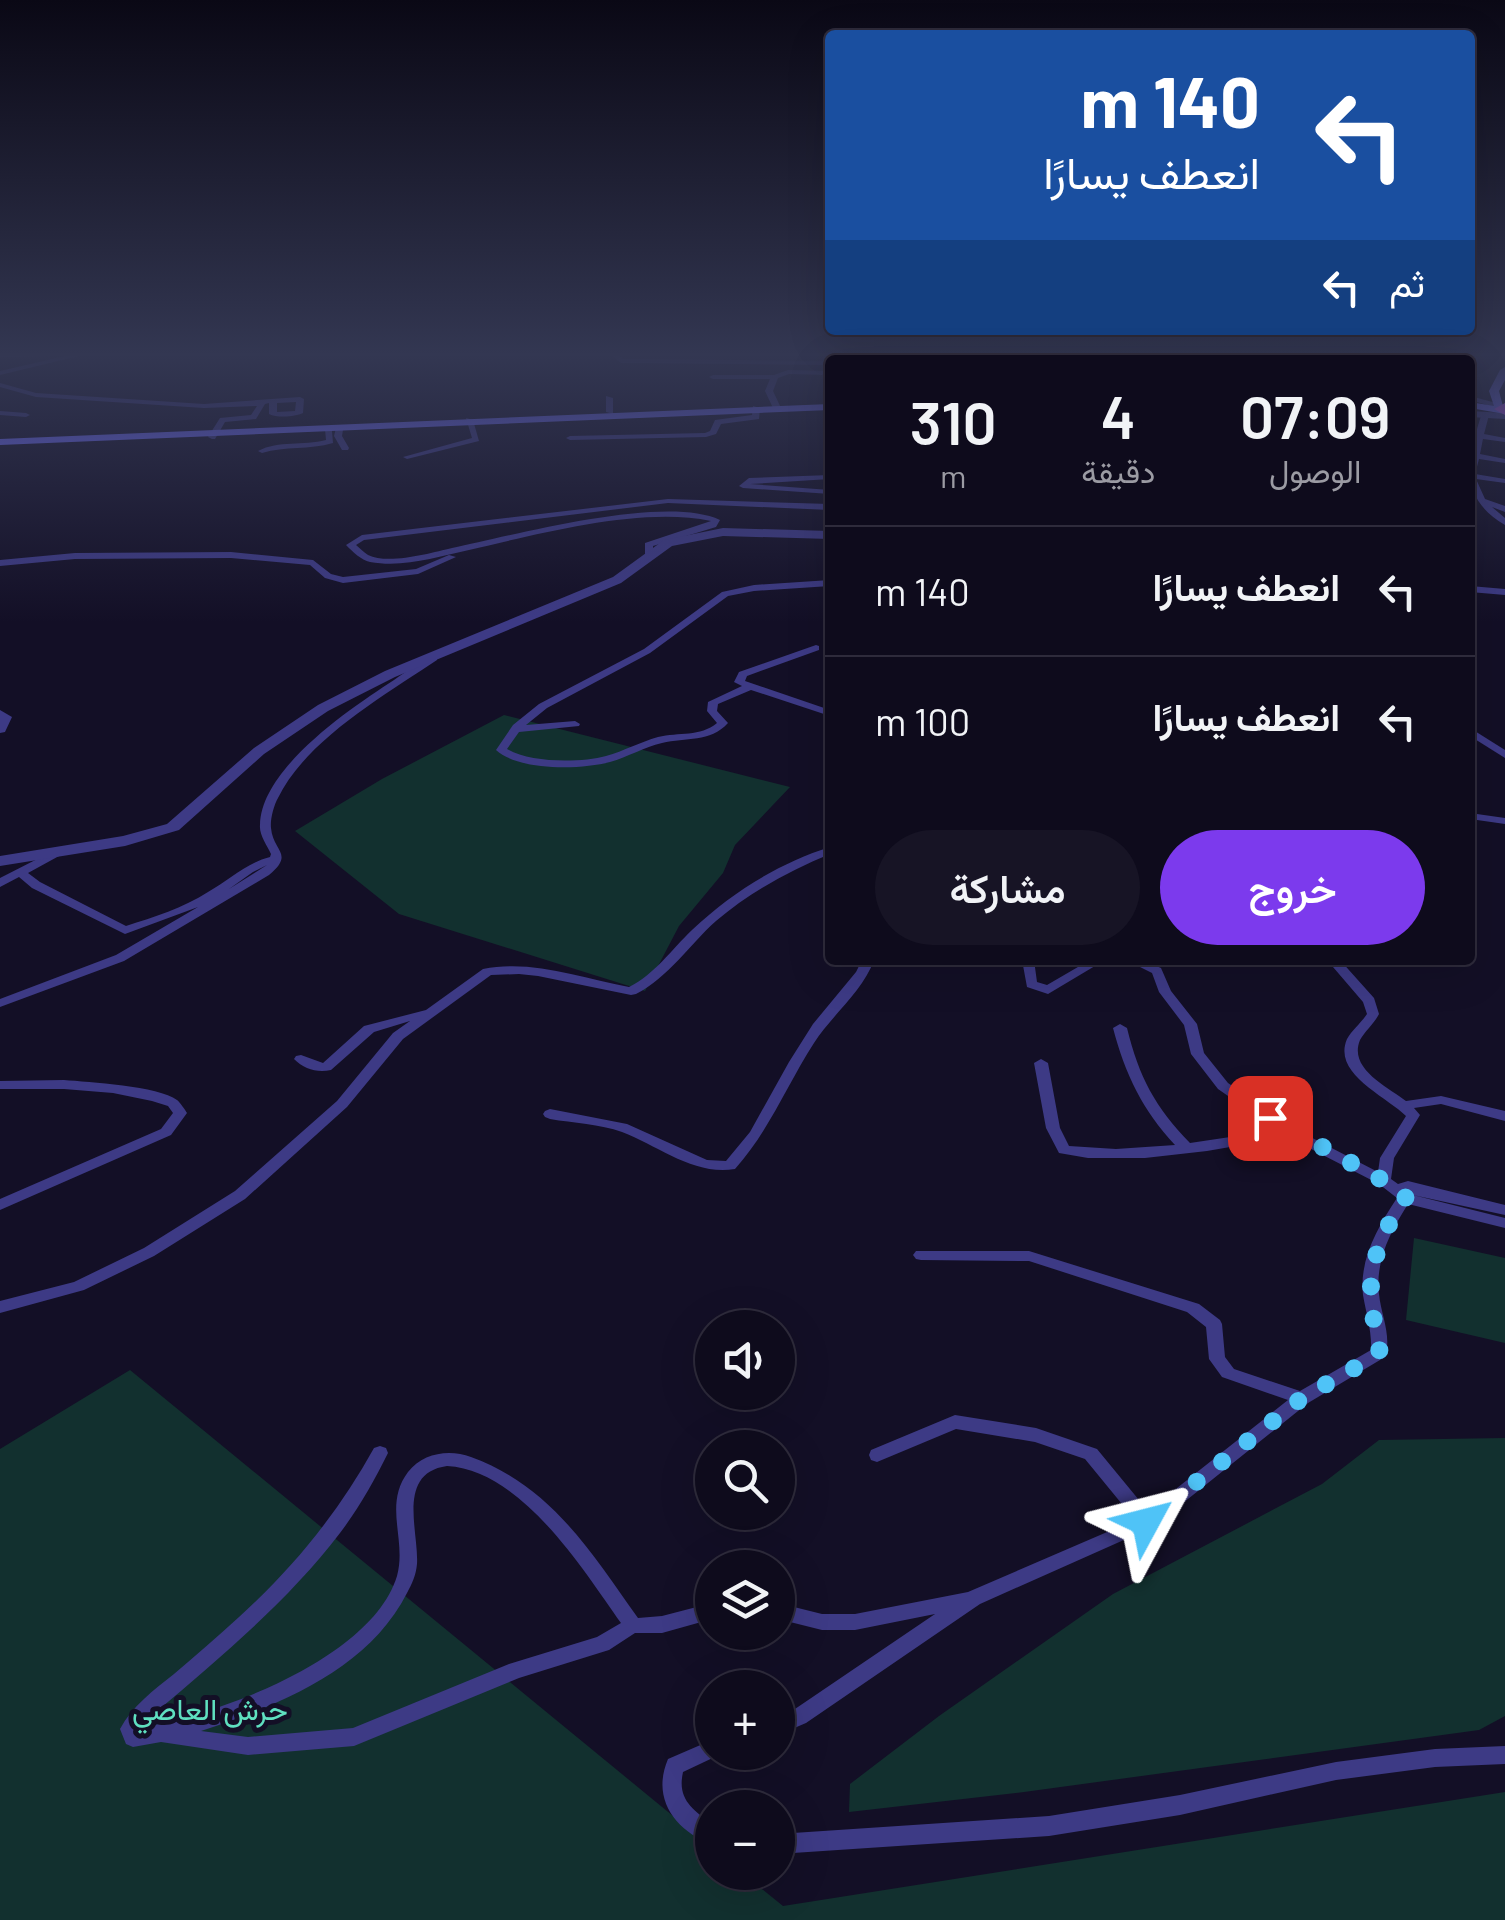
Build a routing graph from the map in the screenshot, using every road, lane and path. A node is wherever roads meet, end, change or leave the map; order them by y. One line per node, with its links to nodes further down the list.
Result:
1 (323, 443): 5 (street)
2 (342, 443): 4 (street)
3 (462, 443): 7 (street)
4 (345, 448)
5 (262, 451)
6 (1475, 456): 8 (street)
7 (407, 457)
8 (1505, 461)
9 (825, 476): 13 (street)
10 (1475, 477): 11 (street)
11 (1505, 481)
12 (1475, 485): 14 (street)
13 (825, 492)
14 (1482, 502): 16 (street); 17 (street)
15 (825, 506): 19 (street)
16 (1505, 508)
17 (1505, 522)
18 (825, 536): 20 (street)
19 (463, 550): 20 (street); 21 (street)
20 (649, 555): 26 (street)
21 (0, 563)
22 (825, 583): 32 (street)
23 (1475, 589): 24 (street)
24 (1505, 592)
25 (816, 648): 27 (street)
26 (436, 656): 38 (street); 39 (street)
27 (751, 686): 28 (street); 32 (street)
28 (825, 712)
29 (0, 714): 31 (street)
30 (575, 724): 32 (street)
31 (0, 729)
32 (517, 729)
33 (1475, 734): 34 (street)
34 (1505, 755)
35 (1475, 817): 36 (street)
36 (1505, 821)
37 (825, 852): 49 (street)
38 (54, 854): 40 (street); 41 (street)
39 (276, 859): 41 (street); 48 (street)
40 (0, 860)
41 (20, 872): 42 (street)
42 (0, 883)
43 (866, 965): 55 (street)
44 (1029, 965): 45 (street)
45 (1090, 965)
46 (1143, 965): 57 (street)
47 (1337, 965): 54 (street)
48 (0, 1004)
49 (426, 1013): 51 (street); 64 (street)
50 (1120, 1028): 58 (street)
51 (301, 1059)
52 (1041, 1063): 58 (street)
53 (0, 1085): 60 (street)
54 (1406, 1105): 56 (street); 59 (street)
55 (550, 1114)
56 (1505, 1116)
57 (1290, 1132): 58 (street); 59 (street)
58 (1186, 1148)
59 (1397, 1188): 61 (street); 62 (street); 65 (street)
60 (0, 1205)
61 (1505, 1210)
62 (1505, 1223)
63 (920, 1254): 65 (street)
64 (0, 1307)
65 (1302, 1398): 68 (street)
66 (380, 1453): 74 (street)
67 (877, 1454): 68 (street)
68 (1146, 1522): 69 (street)
69 (974, 1598): 71 (street); 73 (street)
70 (695, 1613): 72 (street)
71 (795, 1615)
72 (633, 1626): 74 (street); 74 (street)
73 (795, 1719)
74 (164, 1734)
75 (1505, 1755): 78 (street)
76 (695, 1757): 77 (street)
77 (695, 1820)
78 (795, 1843)

